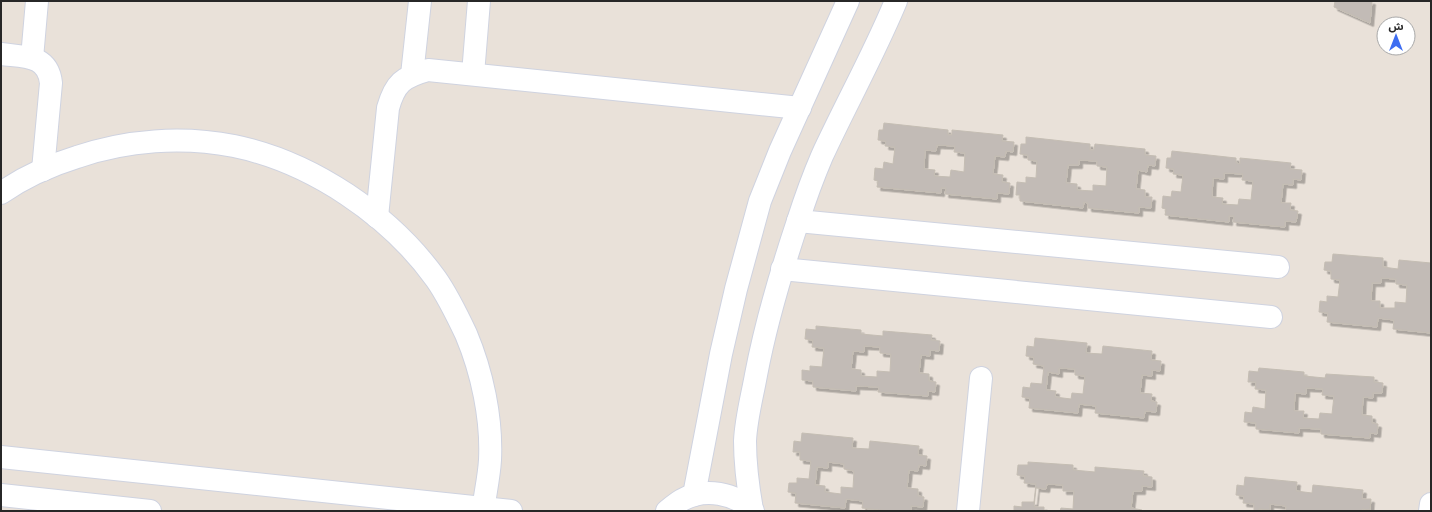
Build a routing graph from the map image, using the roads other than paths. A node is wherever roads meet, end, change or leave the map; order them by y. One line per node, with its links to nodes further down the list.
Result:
1 (37, 1): 7 (street)
2 (420, 1): 8 (street)
3 (479, 1): 9 (street)
4 (848, 1): 10 (street)
5 (896, 1): 14 (street)
6 (1, 54): 7 (street)
7 (32, 58): 11 (street)
8 (412, 74): 9 (street); 13 (street)
9 (473, 74): 10 (street)
10 (800, 108): 21 (street)
11 (43, 170): 12 (street); 13 (street)
12 (1, 193)
13 (377, 217): 24 (street)
14 (798, 221): 15 (street); 16 (street)
15 (1278, 267)
16 (782, 268): 17 (street); 25 (street)
17 (1271, 317)
18 (981, 378): 29 (street)
19 (1, 457): 23 (street)
20 (1, 495): 26 (street)
21 (694, 495): 25 (street); 28 (street)
22 (1431, 504): 30 (street)
23 (434, 507): 24 (street)
24 (483, 510): 27 (street)
25 (753, 510)
26 (150, 511)
27 (511, 511)
28 (667, 511)
29 (968, 511)
30 (1430, 511)

